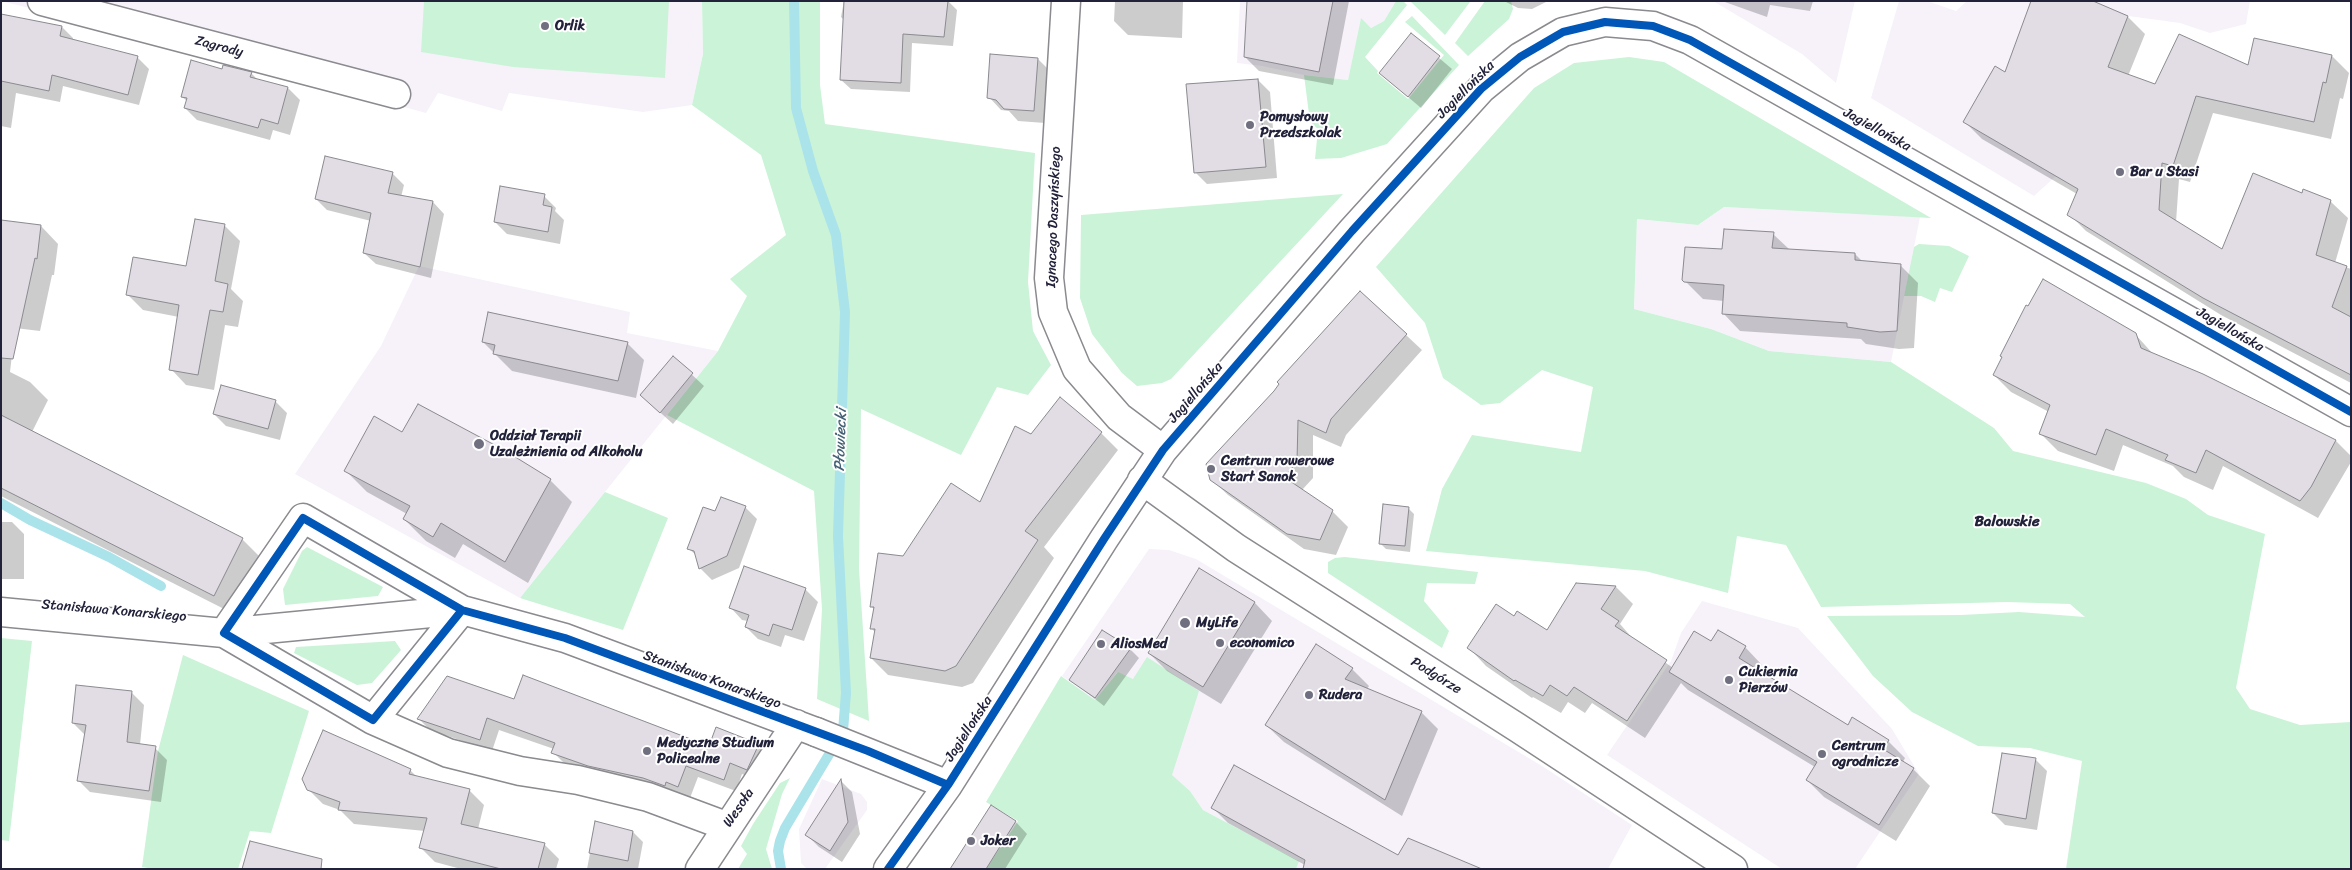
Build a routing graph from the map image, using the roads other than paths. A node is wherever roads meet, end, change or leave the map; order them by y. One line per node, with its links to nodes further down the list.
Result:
1 (42, 1): 3 (street, Zagrody)
2 (1066, 1): 5 (street, Ignacego Daszyńskiego)
3 (396, 94)
4 (2351, 412): 5 (street, Jagiellońska)
5 (1163, 450): 6 (street, Jagiellońska)
6 (1142, 480): 12 (street, Jagiellońska); 16 (street, Podgórze)
7 (462, 610): 9 (street, Stanisława Konarskiego); 9 (street, Stanisława Konarskiego); 10 (street); 11 (street, Stanisława Konarskiego)
8 (1, 612): 9 (street, Stanisława Konarskiego)
9 (224, 634): 10 (street, Stanisława Konarskiego)
10 (373, 720): 13 (street, Stanisława Konarskiego)
11 (806, 728): 12 (street, Stanisława Konarskiego); 13 (street, Wesoła)
12 (948, 785): 15 (street, Jagiellońska)
13 (726, 826): 14 (street, Wesoła)
14 (700, 869)
15 (888, 869)
16 (1733, 869)

